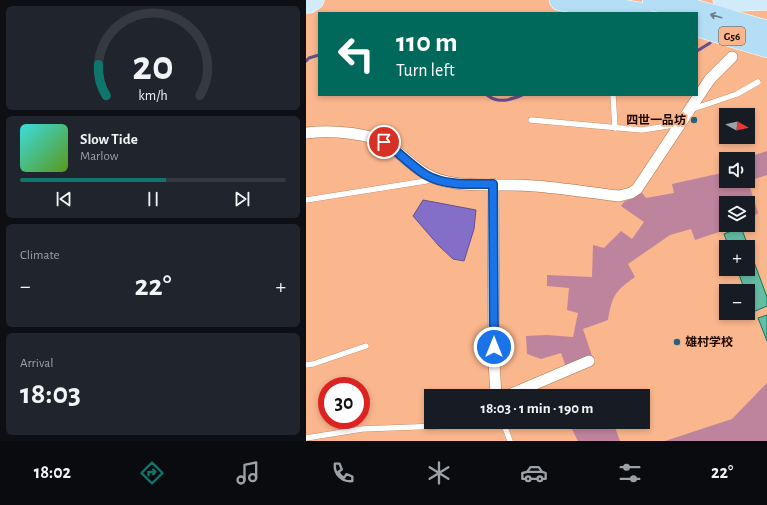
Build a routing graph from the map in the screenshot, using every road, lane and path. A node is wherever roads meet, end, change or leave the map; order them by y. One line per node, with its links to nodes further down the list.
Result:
1 (315, 0): 6 (main road)
2 (560, 0): 7 (highway)
3 (653, 0): 9 (highway, G56, one-way to 3)
4 (722, 0): 5 (main road)
5 (767, 1)
6 (306, 4)
7 (635, 12)
8 (698, 26): 10 (highway, G56)
9 (767, 31)
10 (767, 47)
11 (732, 57): 14 (street)
12 (758, 82): 14 (lane)
13 (613, 96): 17 (lane)
14 (688, 111): 16 (street)
15 (531, 120): 17 (lane)
16 (680, 124): 17 (lane); 20 (street)
17 (616, 128)
18 (306, 133): 19 (street)
19 (434, 178): 20 (street); 21 (lane)
20 (493, 184): 25 (street)
21 (306, 200)
22 (366, 346): 24 (lane)
23 (589, 361): 26 (street)
24 (306, 365)
25 (496, 389)
26 (523, 389)
27 (424, 427): 29 (lane)
28 (506, 429): 30 (lane)
29 (306, 438)
30 (510, 441)

